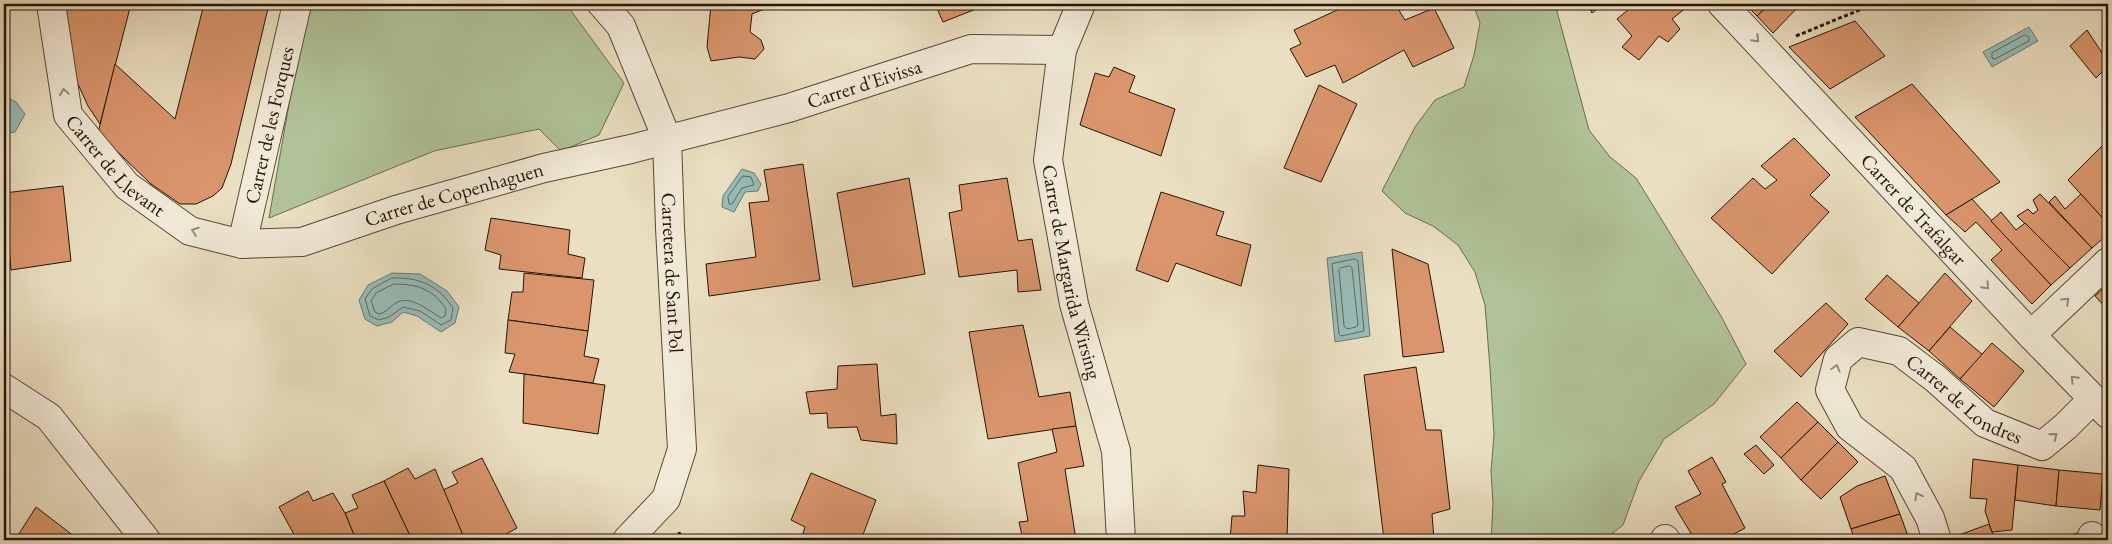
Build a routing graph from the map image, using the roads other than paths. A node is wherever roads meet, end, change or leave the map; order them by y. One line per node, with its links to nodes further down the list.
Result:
1 (51, 4): 8 (street, Carrer de Llevant, one-way to 1)
2 (297, 4): 8 (street, Carrer de les Forques)
3 (602, 4): 7 (street, Carretera de Sant Pol)
4 (1081, 4): 6 (street, Carrer de Margarida Wirsing)
5 (1722, 4): 10 (street, Carrer de Trafalgar, one-way to 10)
6 (1062, 50): 7 (street, Carrer d'Eivissa); 15 (street, Carrer de Margarida Wirsing)
7 (667, 139): 8 (street, Carrer de Copenhaguen); 14 (street, Carretera de Sant Pol)
8 (242, 244)
9 (2108, 262): 10 (street, one-way to 9)
10 (2031, 334): 12 (street, Carrer de Trafalgar, one-way to 10)
11 (4, 388): 13 (street)
12 (2101, 406): 16 (street, Carrer de Londres, one-way to 12)
13 (146, 540)
14 (627, 540)
15 (1121, 540)
16 (1937, 540)

